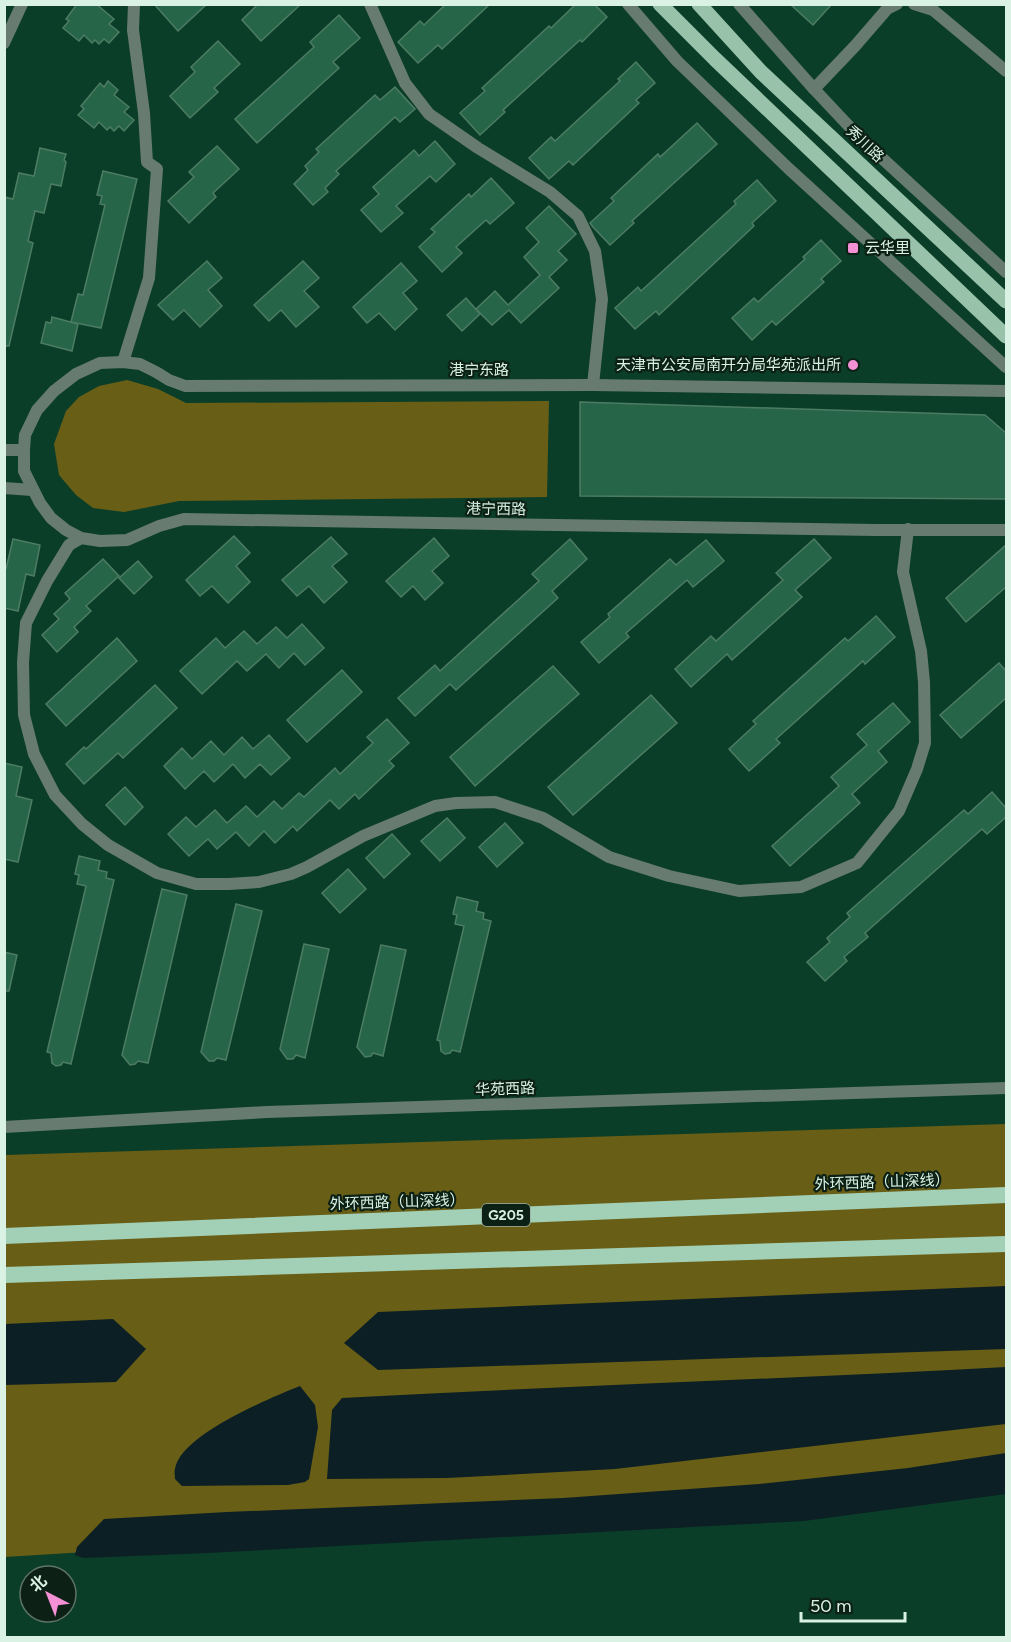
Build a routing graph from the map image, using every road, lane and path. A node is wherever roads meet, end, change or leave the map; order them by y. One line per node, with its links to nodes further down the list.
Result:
1 (22, 4): 10 (street)
2 (134, 4): 16 (street)
3 (370, 4): 18 (street)
4 (628, 4): 17 (street)
5 (660, 4): 15 (main road)
6 (739, 4): 12 (street)
7 (897, 4): 12 (street)
8 (914, 4): 11 (street)
9 (701, 6): 14 (main road, 秀川路)
10 (4, 43)
11 (1006, 71)
12 (814, 89): 13 (street)
13 (1006, 272)
14 (1006, 301)
15 (1006, 336)
16 (123, 362): 18 (street, 港宁东路); 21 (street, 港宁东路)
17 (1006, 367)
18 (593, 385): 19 (street, 港宁东路)
19 (1006, 391)
20 (4, 450): 21 (street)
21 (24, 450): 22 (street, 港宁东路)
22 (24, 471): 24 (street, 港宁西路)
23 (4, 488): 24 (street)
24 (32, 490): 27 (street, 港宁西路)
25 (908, 529): 26 (street, 港宁西路); 27 (street, 港宁西路); 27 (street)
26 (1006, 530)
27 (81, 538)
28 (1006, 1088): 29 (street, 华苑西路)
29 (4, 1127)
30 (1006, 1195): 31 (highway, 外环西路（山深线） / G205)
31 (4, 1236)
32 (1006, 1244): 33 (highway)
33 (4, 1275)

